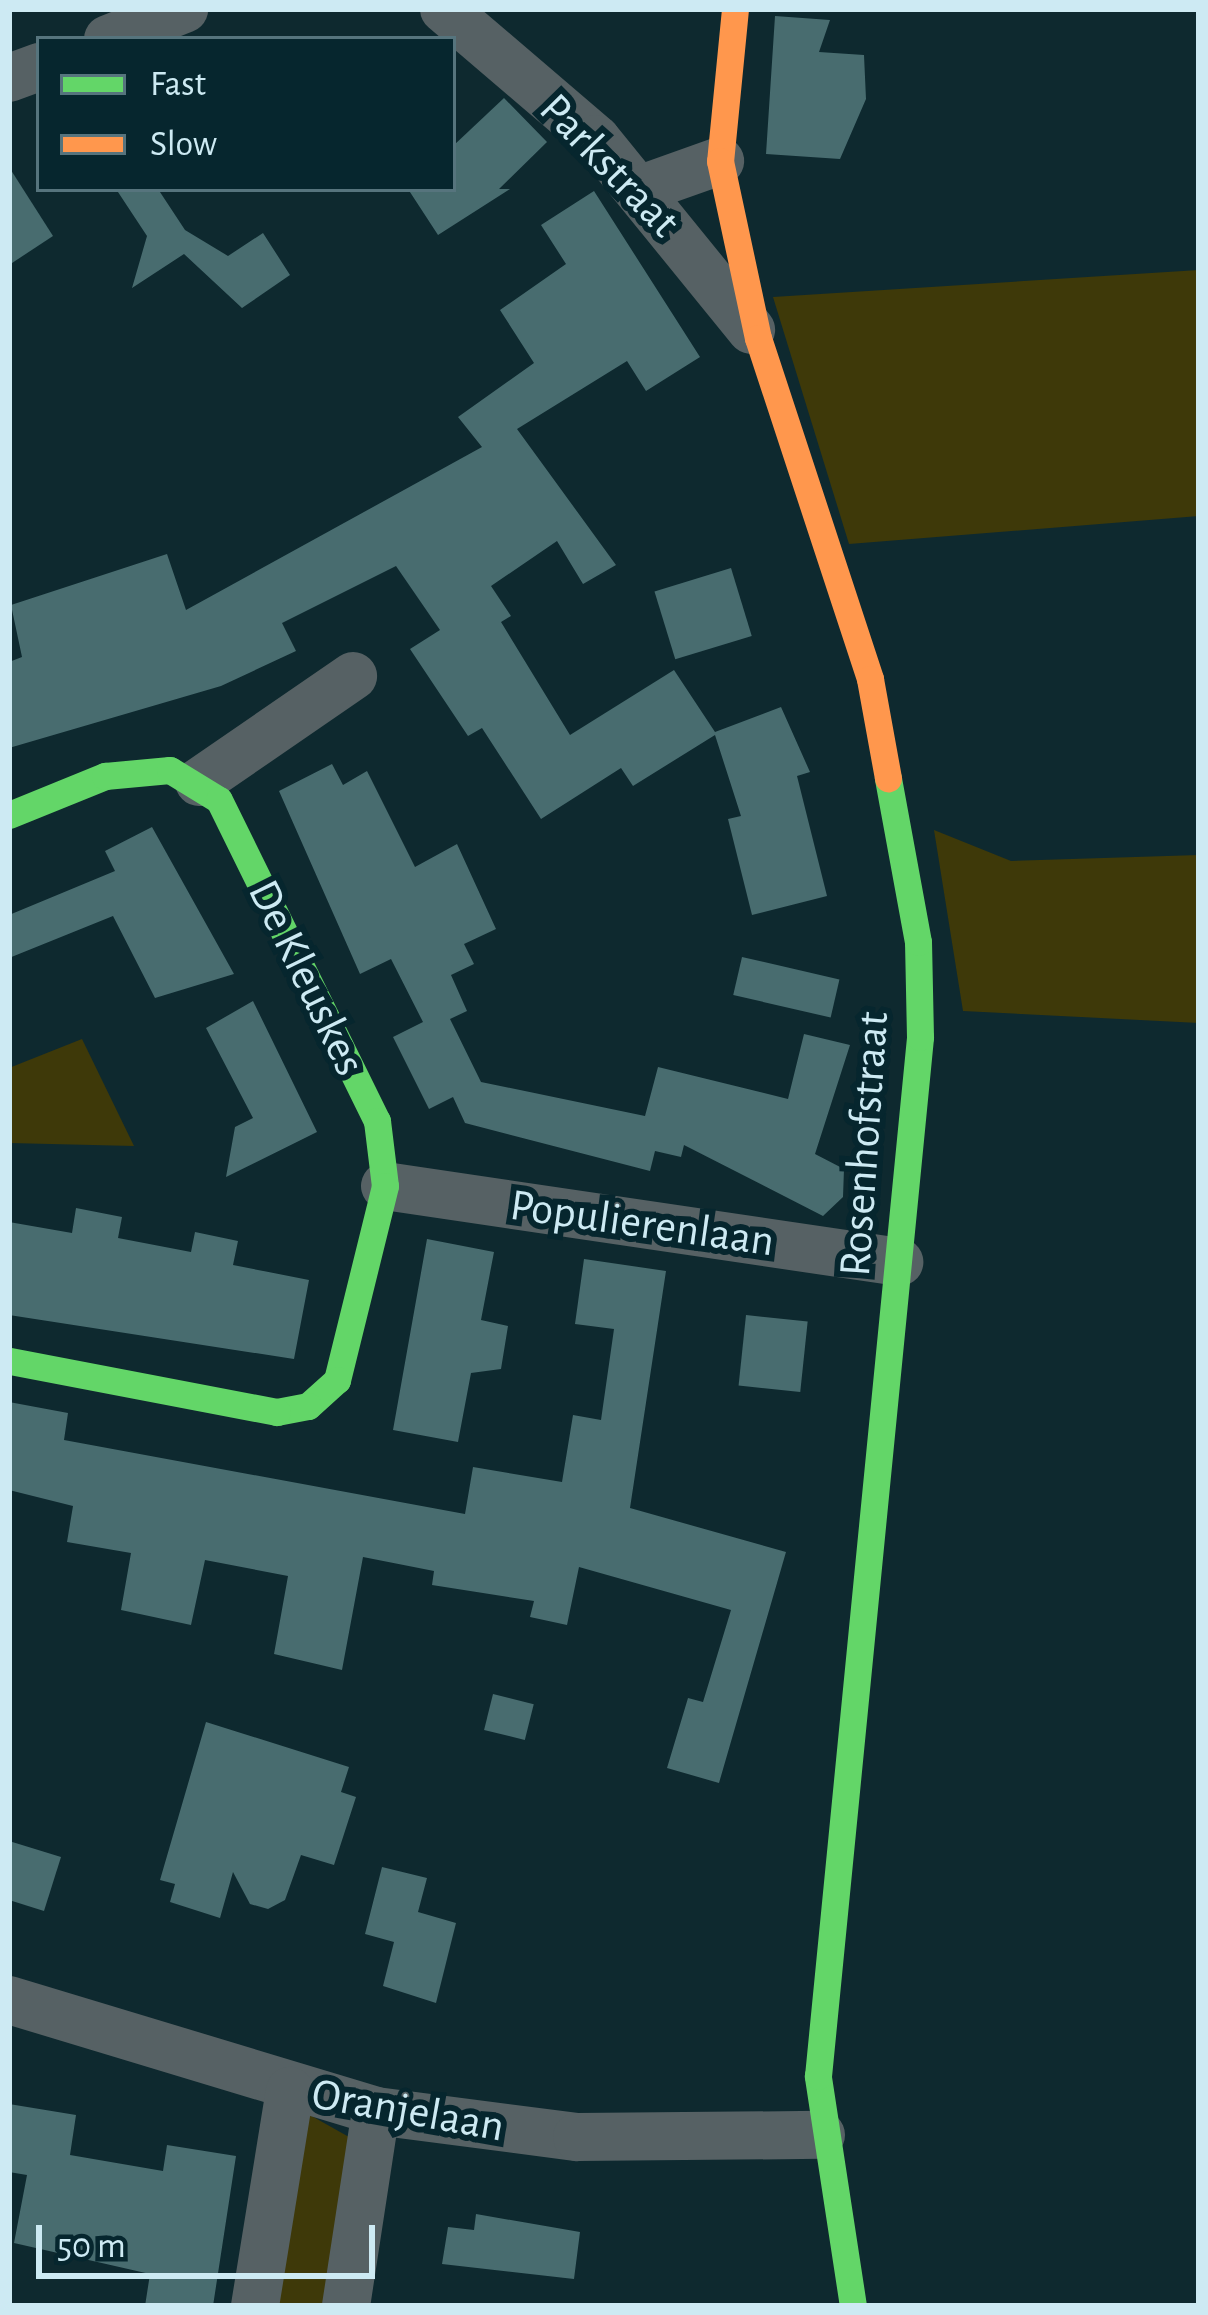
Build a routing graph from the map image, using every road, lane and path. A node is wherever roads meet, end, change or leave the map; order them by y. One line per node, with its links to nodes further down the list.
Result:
1 (184, 9): 4 (street)
2 (444, 9): 6 (street, Parkstraat)
3 (735, 9): 5 (street, Rosenhofstraat)
4 (116, 36)
5 (720, 160): 6 (street); 7 (street, Rosenhofstraat)
6 (641, 189): 7 (street, Parkstraat)
7 (758, 338): 12 (street, Rosenhofstraat)
8 (353, 676): 9 (street)
9 (199, 782): 10 (street); 11 (street, De Kleuskes)
10 (9, 815)
11 (385, 1186): 12 (street, Populierenlaan); 13 (street)
12 (899, 1262): 17 (street, Rosenhofstraat)
13 (9, 1361)
14 (9, 2000): 15 (street, Oranjelaan)
15 (290, 2091): 16 (street, Oranjelaan); 18 (street)
16 (376, 2111): 17 (street, Oranjelaan); 19 (street)
17 (821, 2135): 20 (street, Rosenhofstraat)
18 (255, 2306)
19 (346, 2306)
20 (853, 2306)

